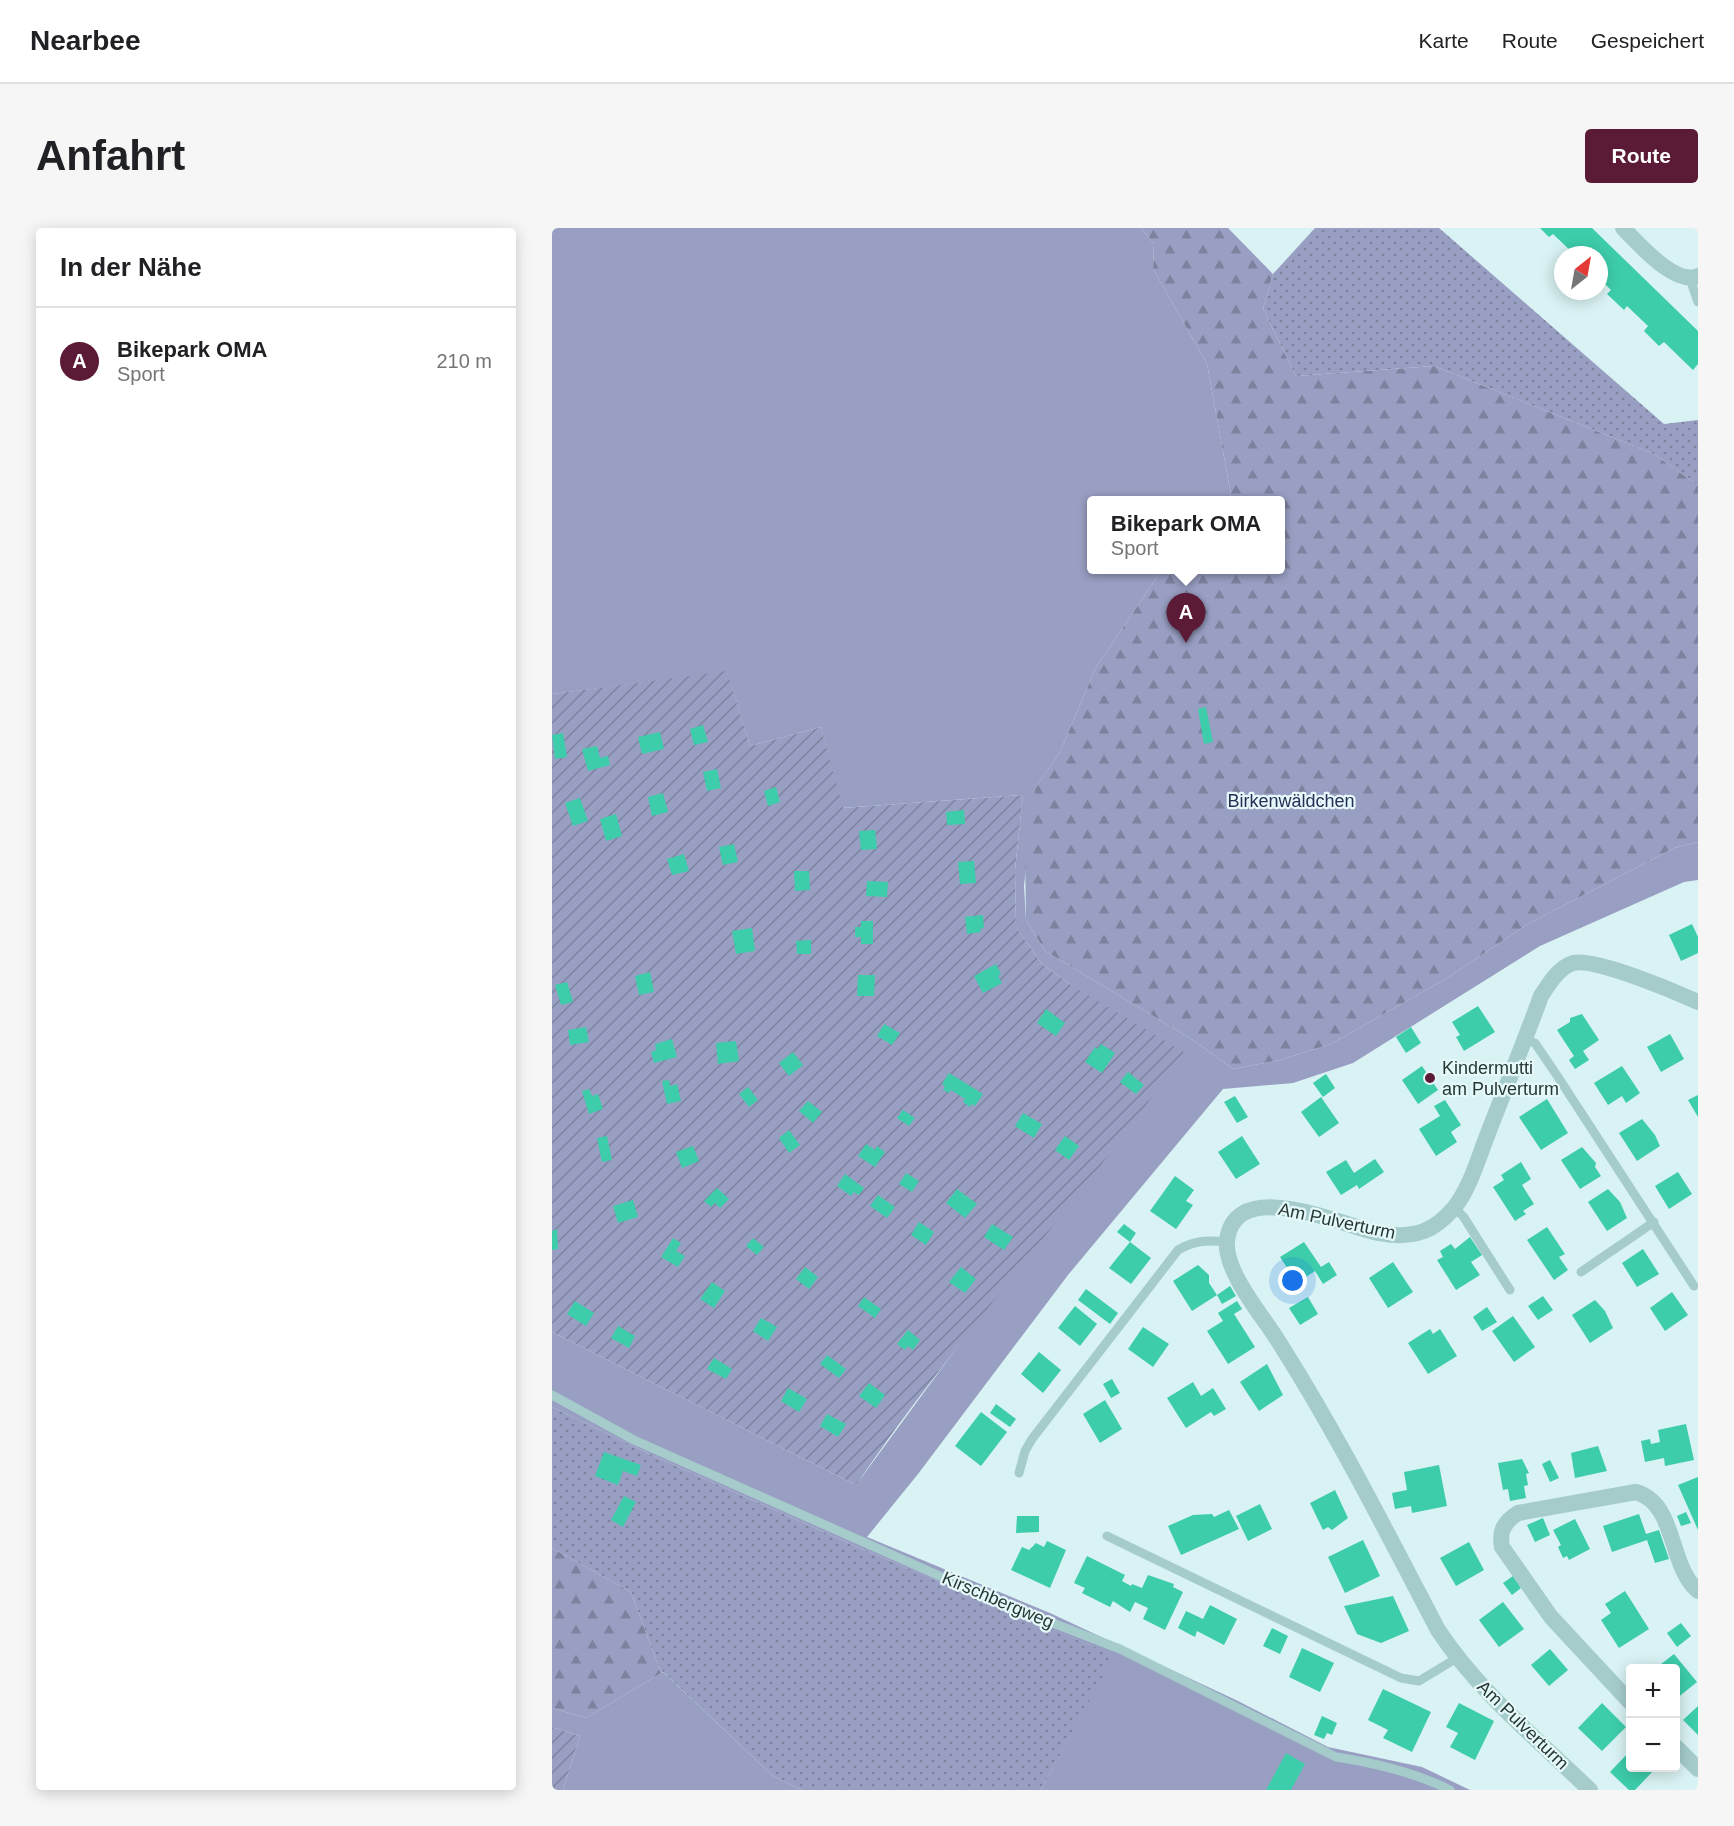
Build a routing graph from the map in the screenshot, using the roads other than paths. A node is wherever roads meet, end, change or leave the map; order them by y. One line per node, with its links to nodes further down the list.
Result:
1 (1623, 228): 2 (street)
2 (1694, 278): 3 (lane)
3 (1698, 302)
4 (1698, 1002): 5 (street, Am Pulverturm)
5 (1525, 1040): 6 (street, Am Pulverturm); 7 (lane)
6 (1454, 1208): 8 (street, Am Pulverturm); 11 (lane)
7 (1654, 1222): 9 (lane); 10 (lane)
8 (1227, 1242): 13 (lane); 16 (street, Am Pulverturm)
9 (1581, 1272)
10 (1694, 1286)
11 (1510, 1290)
12 (552, 1395): 20 (lane, Kirschbergweg)
13 (1019, 1473)
14 (1107, 1536): 16 (lane)
15 (1698, 1591): 17 (street)
16 (1457, 1658): 21 (street, Am Pulverturm)
17 (1626, 1698)
18 (1680, 1751): 19 (street)
19 (1698, 1769)
20 (1449, 1790)
21 (1590, 1790)

